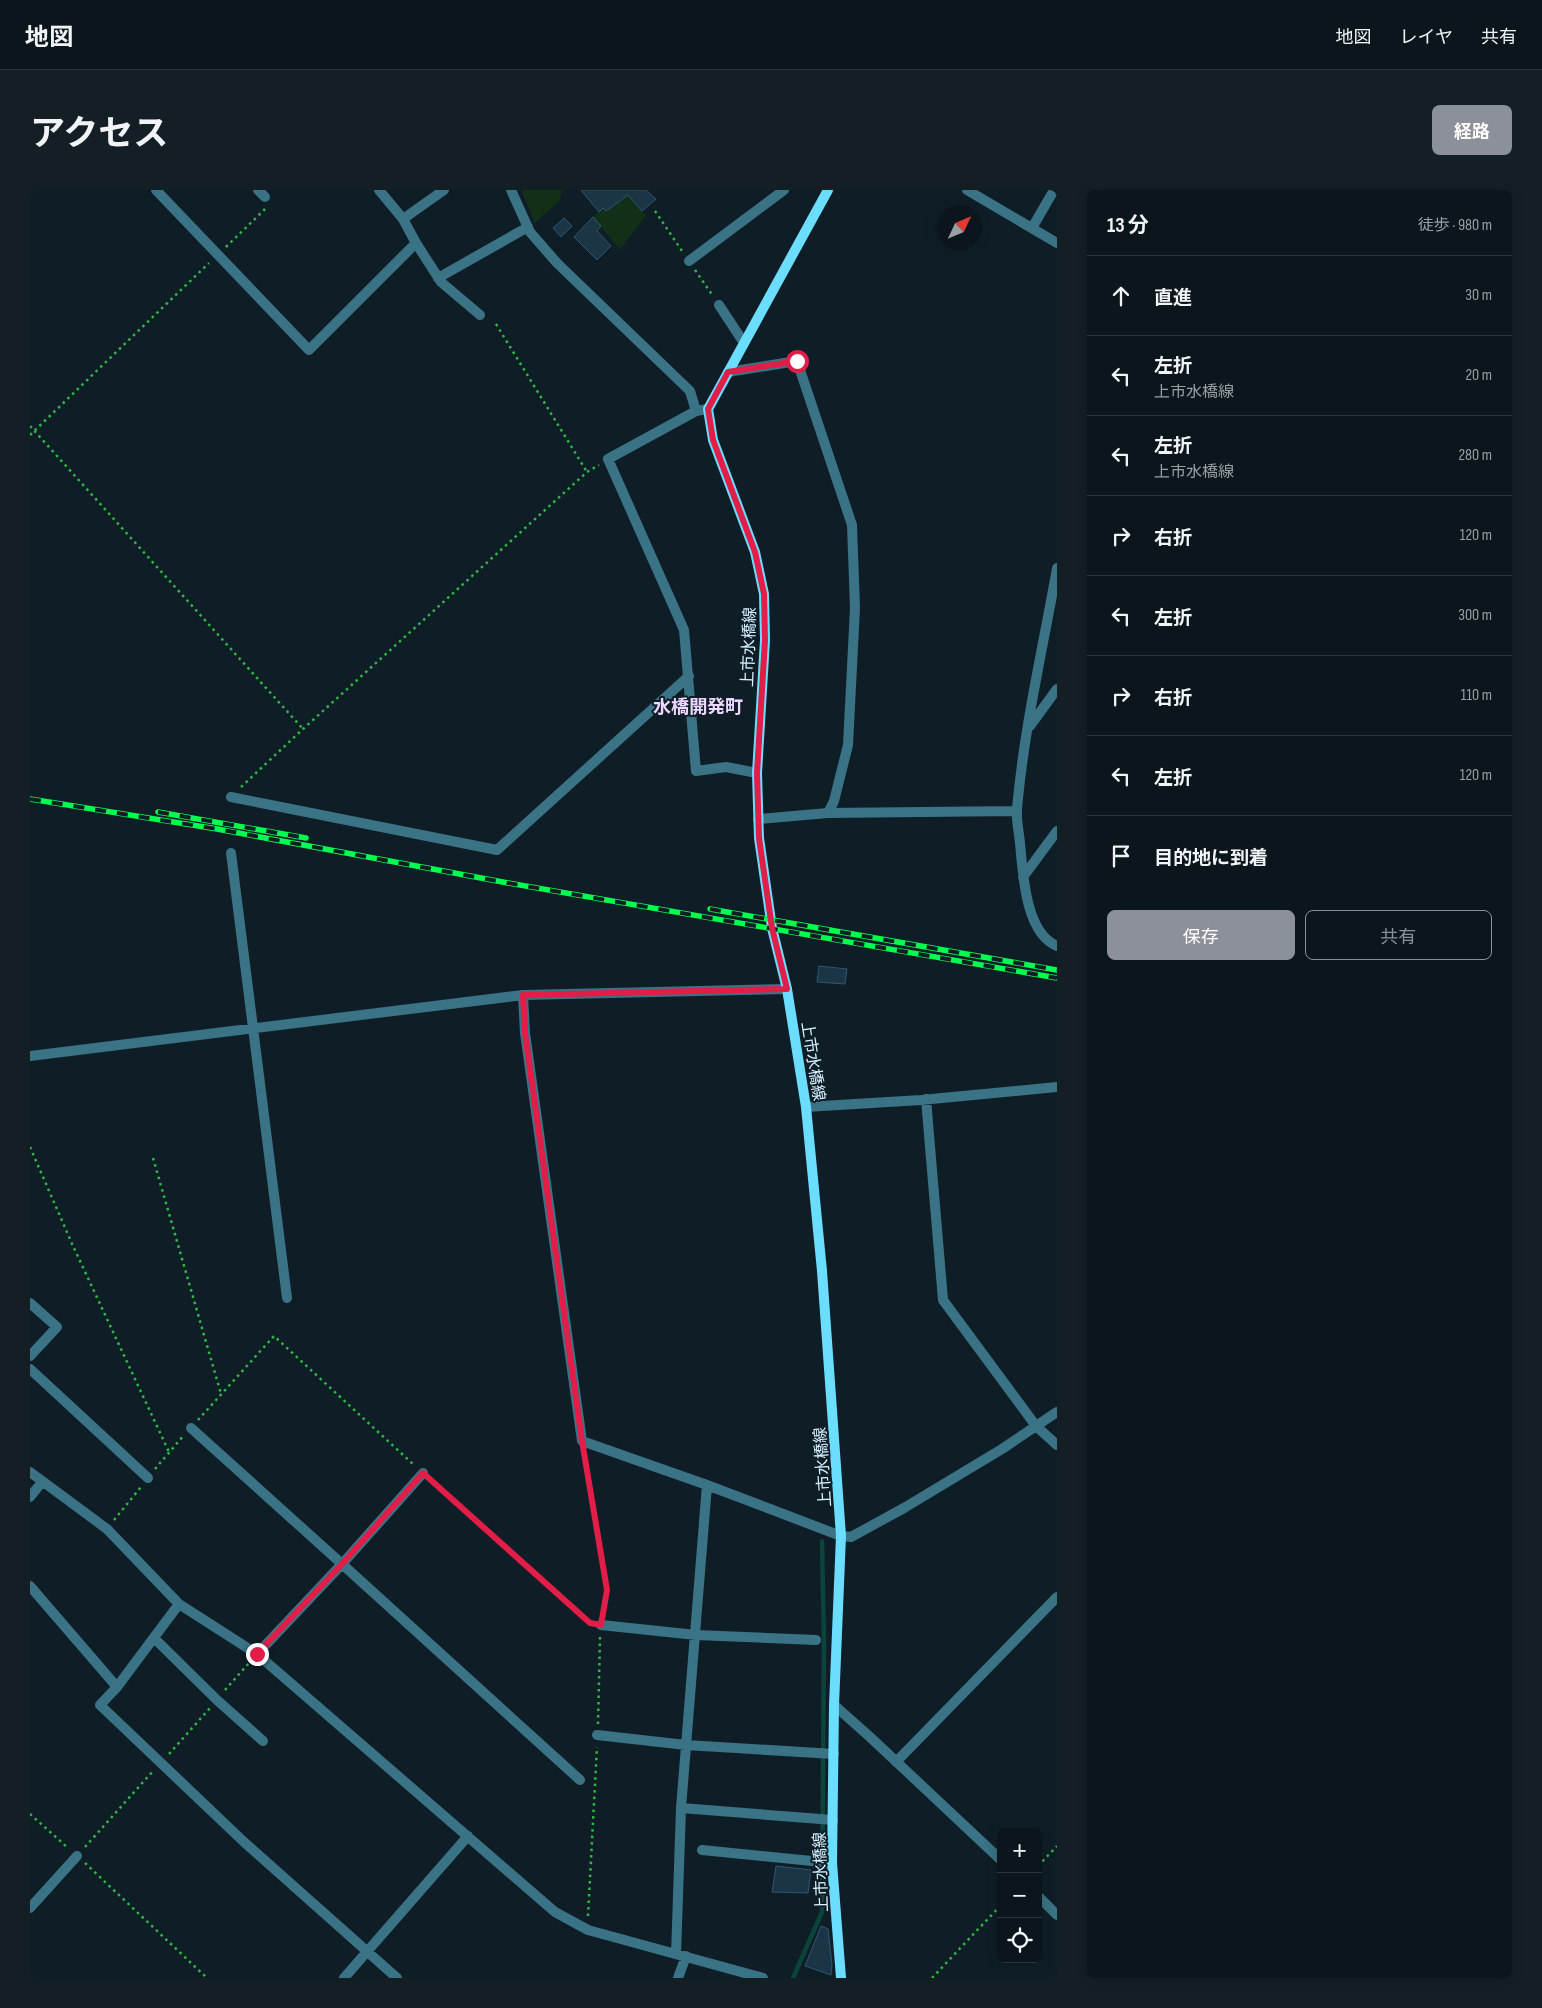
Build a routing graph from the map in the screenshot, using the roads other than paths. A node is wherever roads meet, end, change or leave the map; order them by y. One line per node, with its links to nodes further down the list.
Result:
1 (156, 190): 12 (street)
2 (379, 190): 9 (street)
3 (444, 190): 9 (street)
4 (511, 190): 10 (street)
5 (784, 190): 14 (street)
6 (828, 190): 18 (main road)
7 (967, 190): 11 (street)
8 (1054, 190): 11 (street)
9 (403, 219): 12 (street)
10 (528, 227): 15 (street); 21 (street)
11 (1032, 228): 13 (street)
12 (416, 243): 15 (street)
13 (1057, 243)
14 (689, 261)
15 (438, 278): 17 (street)
16 (719, 305): 18 (street)
17 (480, 315)
18 (744, 343): 19 (main road)
19 (728, 372): 20 (main road); 29 (street)
20 (708, 409): 21 (street); 26 (main road, 上市水橋線)
21 (696, 411): 23 (street)
22 (1057, 568): 25 (street)
23 (689, 676): 26 (street); 27 (street)
24 (1057, 689): 25 (street)
25 (1028, 728): 28 (street)
26 (757, 773): 30 (main road, 上市水橋線)
27 (231, 797)
28 (1017, 811): 29 (street); 33 (street)
29 (828, 813): 30 (street)
30 (758, 819): 35 (main road, 上市水橋線)
31 (1057, 831): 33 (street)
32 (230, 853): 37 (street)
33 (1023, 877): 34 (street)
34 (1057, 946)
35 (787, 989): 36 (street); 41 (main road, 上市水橋線)
36 (523, 995): 37 (street); 54 (street)
37 (253, 1028): 38 (street); 42 (street)
38 (30, 1056)
39 (1057, 1087): 40 (street)
40 (926, 1099): 41 (street); 47 (street)
41 (806, 1106): 56 (main road, 上市水橋線)
42 (287, 1298)
43 (30, 1303): 44 (street)
44 (30, 1356)
45 (30, 1368): 52 (street)
46 (1057, 1412): 47 (street)
47 (1036, 1426): 49 (street); 56 (street)
48 (191, 1428): 57 (street)
49 (1057, 1445)
50 (30, 1472): 53 (street)
51 (423, 1473): 57 (street)
52 (148, 1478)
53 (42, 1482): 55 (street); 60 (street)
54 (707, 1485): 56 (street); 62 (street)
55 (30, 1497)
56 (841, 1536): 67 (main road, 上市水橋線)
57 (342, 1564): 65 (street); 73 (street)
58 (30, 1586): 66 (street)
59 (1057, 1597): 72 (street)
60 (179, 1604): 63 (street); 65 (street)
61 (601, 1625): 62 (street)
62 (696, 1635): 64 (street); 70 (street)
63 (154, 1638): 66 (street); 69 (street)
64 (816, 1640)
65 (257, 1654): 76 (street)
66 (117, 1687): 84 (street)
67 (834, 1705): 71 (main road, 上市水橋線); 72 (street)
68 (597, 1735): 70 (street)
69 (263, 1741)
70 (686, 1745): 71 (street); 74 (street)
71 (834, 1754): 75 (main road, 上市水橋線)
72 (896, 1762): 79 (street)
73 (580, 1780)
74 (681, 1808): 75 (street); 85 (street)
75 (833, 1820): 80 (main road, 上市水橋線)
76 (468, 1836): 84 (street); 85 (street)
77 (702, 1850): 80 (street)
78 (77, 1856): 82 (street)
79 (997, 1856)
80 (832, 1864): 92 (main road, 上市水橋線)
81 (1042, 1900): 83 (street)
82 (30, 1908)
83 (1057, 1915)
84 (368, 1952): 88 (street); 89 (street)
85 (676, 1954): 86 (street)
86 (686, 1956): 87 (street); 90 (street)
87 (750, 1977): 91 (street)
88 (344, 1978)
89 (397, 1978)
90 (678, 1978)
91 (763, 1978)
92 (841, 1978)

